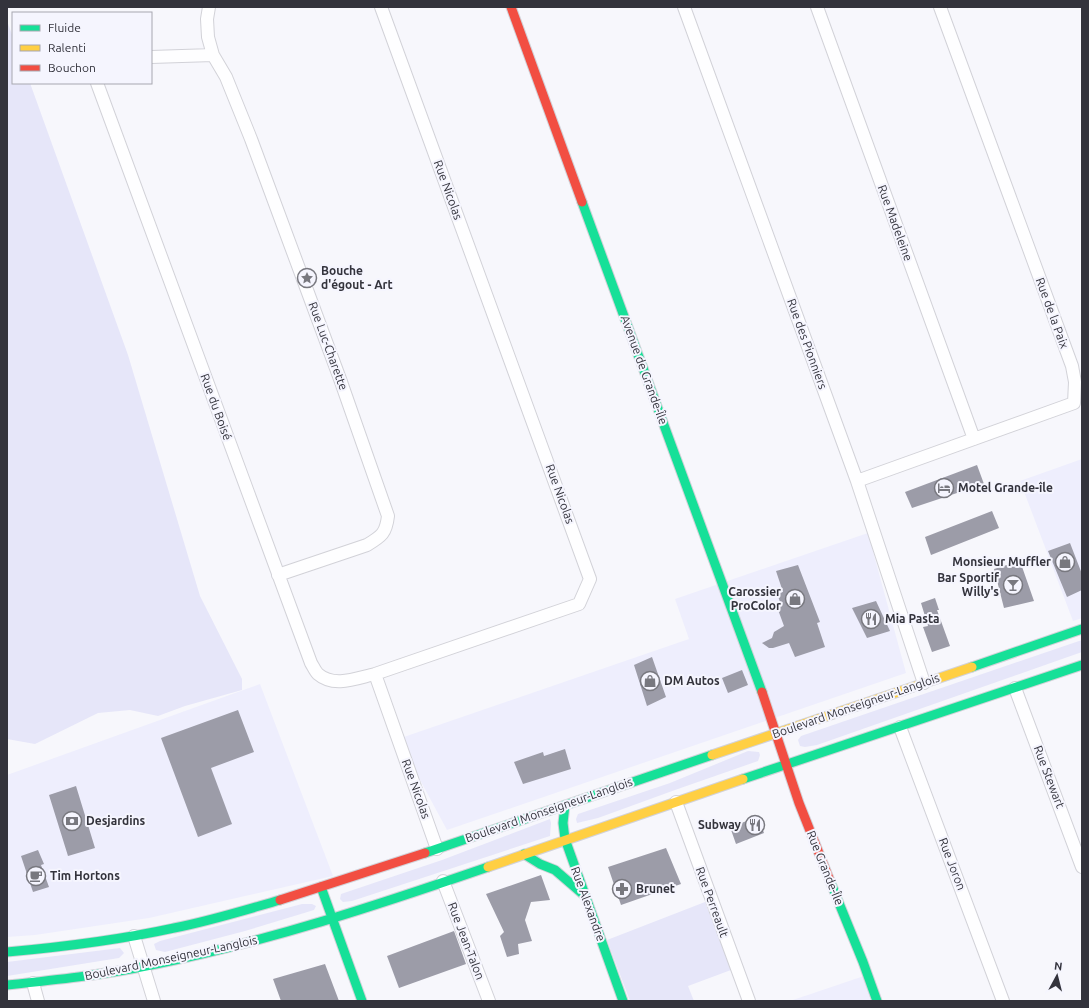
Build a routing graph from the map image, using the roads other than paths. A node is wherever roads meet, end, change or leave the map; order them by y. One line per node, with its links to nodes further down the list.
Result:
1 (209, 7): 7 (street, Rue Luc-Charette)
2 (381, 7): 15 (street, Rue Nicolas)
3 (511, 7): 19 (main road, Avenue de Grande-Île)
4 (684, 7): 11 (street, Rue des Pionniers)
5 (817, 7): 10 (street, Rue Madeleine)
6 (940, 7): 10 (street, Rue de la Paix)
7 (213, 55): 8 (street); 12 (street, Rue Luc-Charette)
8 (152, 57)
9 (97, 84): 12 (street, Rue du Boisé)
10 (974, 439): 11 (street, Rue de la Paix)
11 (857, 482): 16 (street, Rue des Pionniers)
12 (278, 575): 15 (street, Rue du Boisé)
13 (1082, 629): 16 (main road, Boulevard Monseigneur-Langlois)
14 (1082, 665): 17 (main road, Boulevard Monseigneur-Langlois)
15 (375, 674): 24 (street, Rue Nicolas)
16 (924, 683): 19 (main road, Boulevard Monseigneur-Langlois)
17 (1015, 688): 18 (main road, Boulevard Monseigneur-Langlois); 26 (street, Rue Stewart)
18 (900, 727): 20 (main road, Boulevard Monseigneur-Langlois); 43 (street, Rue Joron)
19 (777, 733): 20 (main road, Rue Grande-Île); 22 (main road, Boulevard Monseigneur-Langlois)
20 (786, 765): 21 (main road, Boulevard Monseigneur-Langlois); 42 (main road, Rue Grande-Île)
21 (676, 802): 23 (main road, Boulevard Monseigneur-Langlois); 41 (street, Rue Perreault)
22 (565, 805): 23 (main road, Rue Alexandre); 24 (main road, Boulevard Monseigneur-Langlois)
23 (566, 839): 25 (main road, Boulevard Monseigneur-Langlois); 29 (main road, Rue Alexandre)
24 (437, 849): 28 (main road, Boulevard Monseigneur-Langlois)
25 (524, 854): 27 (main road, Boulevard Monseigneur-Langlois); 29 (main road)
26 (1082, 867)
27 (443, 881): 30 (main road, Boulevard Monseigneur-Langlois); 39 (street, Rue Jean-Talon)
28 (321, 887): 30 (main road); 31 (main road, Boulevard Monseigneur-Langlois)
29 (584, 895): 40 (main road, Rue Alexandre)
30 (332, 918): 33 (main road, Boulevard Monseigneur-Langlois); 38 (main road)
31 (134, 936): 32 (main road, Boulevard Monseigneur-Langlois); 33 (street)
32 (7, 952)
33 (143, 966): 34 (main road, Boulevard Monseigneur-Langlois); 37 (street)
34 (33, 983): 35 (main road, Boulevard Monseigneur-Langlois); 36 (street)
35 (7, 986)
36 (38, 1001)
37 (154, 1001)
38 (362, 1001)
39 (489, 1001)
40 (623, 1001)
41 (749, 1001)
42 (877, 1001)
43 (1003, 1001)

